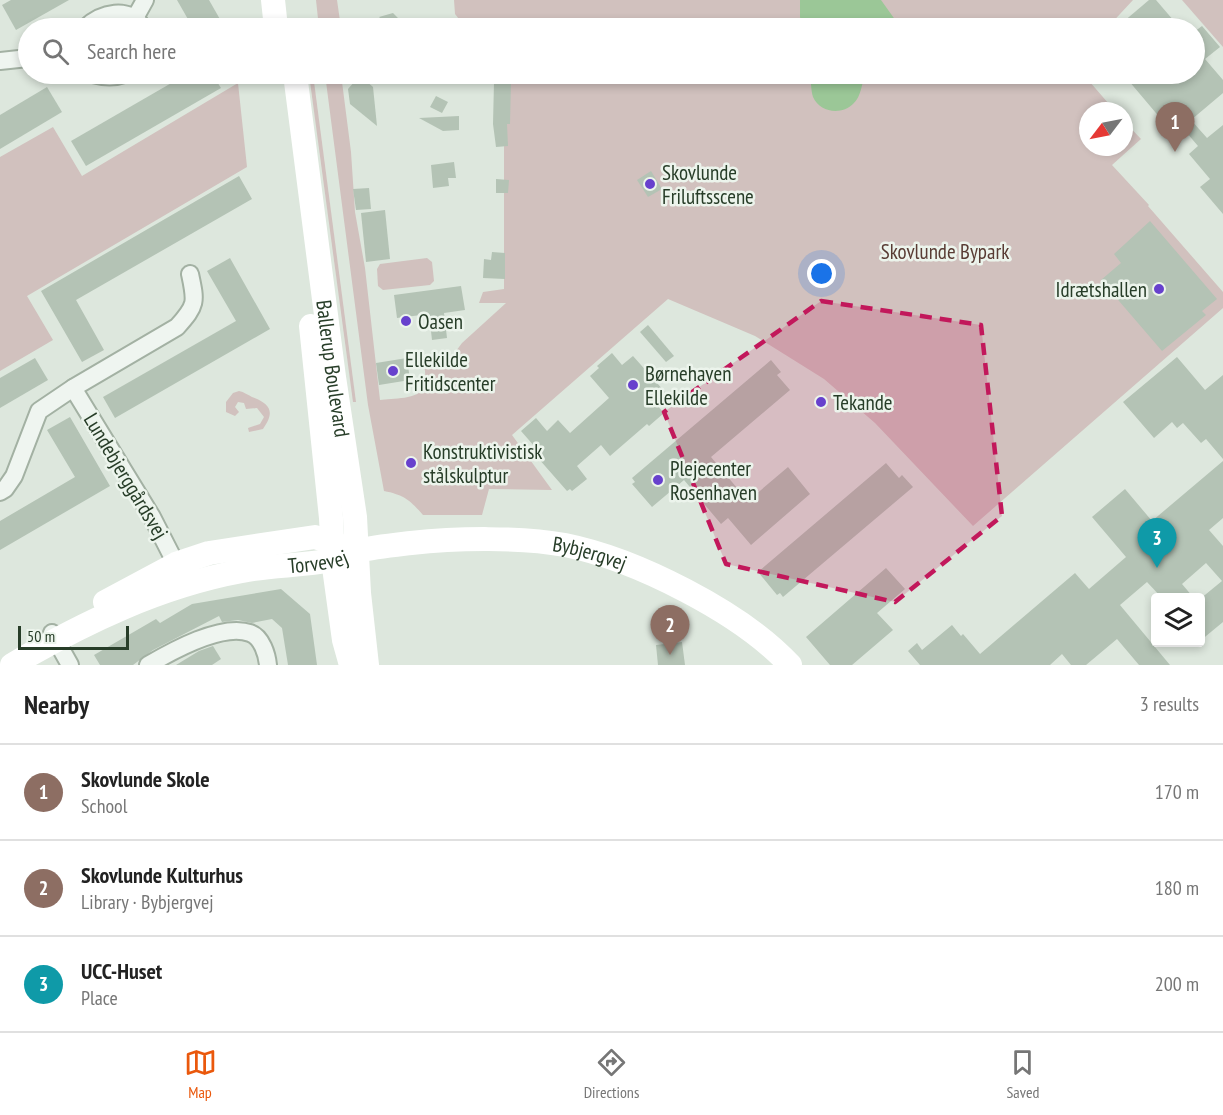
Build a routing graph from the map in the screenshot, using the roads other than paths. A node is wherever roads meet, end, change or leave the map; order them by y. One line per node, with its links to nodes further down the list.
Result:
1 (145, 0): 6 (street)
2 (273, 0): 7 (street)
3 (286, 0): 8 (street)
4 (98, 18): 5 (street)
5 (130, 18)
6 (140, 18)
7 (275, 18)
8 (289, 18)
9 (18, 59): 10 (street)
10 (0, 61)
11 (283, 84): 17 (street, Ballerup Boulevard)
12 (296, 84): 16 (street, Ballerup Boulevard)
13 (190, 274): 14 (street, Lundebjerggårdsvej)
14 (73, 388): 15 (street, Lundebjerggårdsvej); 18 (street, Lundebjerggårdsvej)
15 (0, 492)
16 (358, 551): 17 (street, Torvevej); 26 (street, Ballerup Boulevard); 27 (street, Bybjergvej)
17 (332, 552): 18 (street, Torvevej); 19 (street, Torvevej); 25 (street, Ballerup Boulevard)
18 (176, 564): 19 (street, Torvevej)
19 (53, 637): 20 (street, Torvevej); 21 (street, Torvevej); 22 (street)
20 (0, 663)
21 (12, 665)
22 (70, 665)
23 (148, 665): 24 (street)
24 (268, 665)
25 (351, 665)
26 (367, 665)
27 (790, 665)

